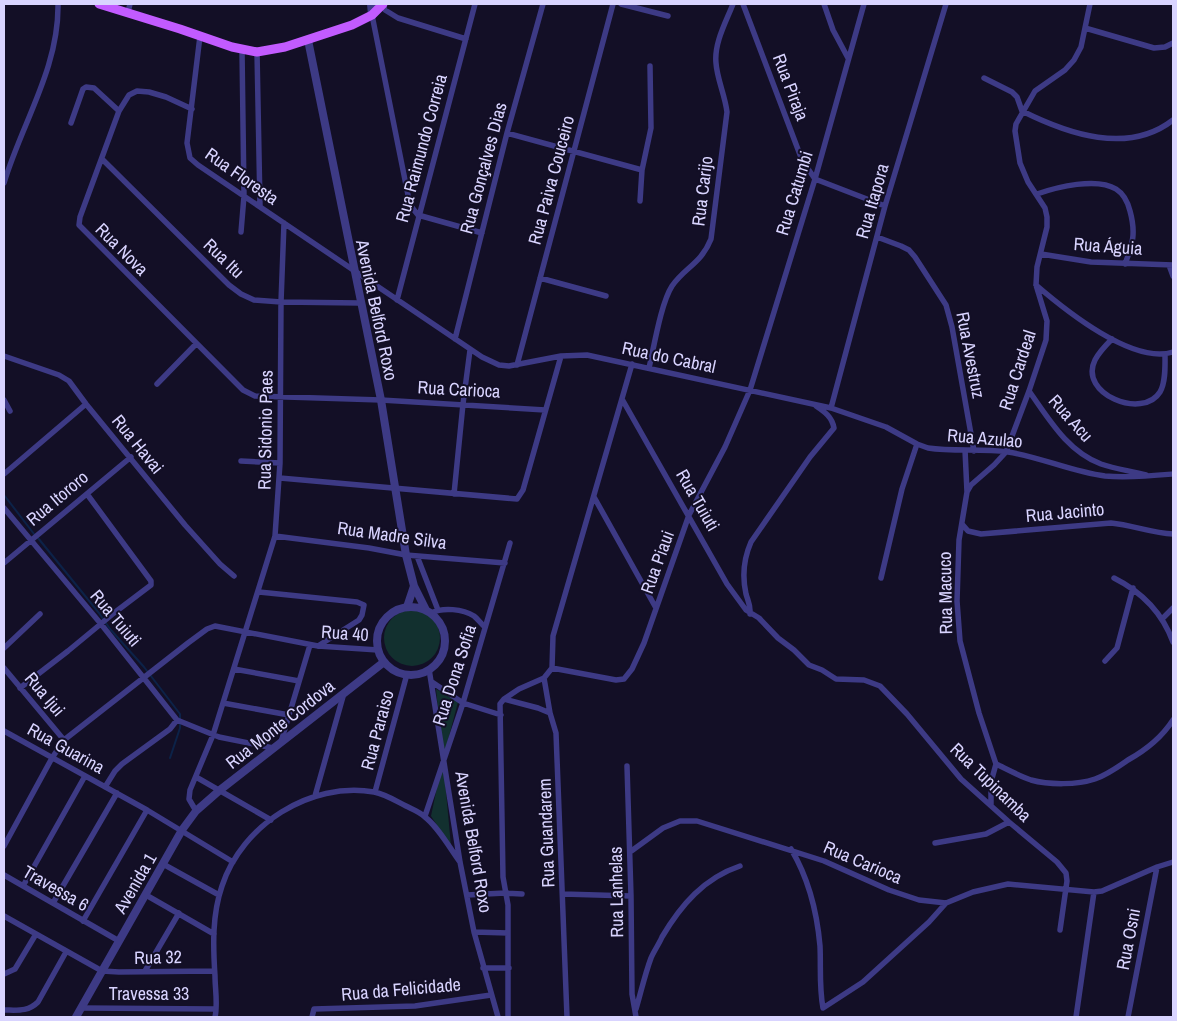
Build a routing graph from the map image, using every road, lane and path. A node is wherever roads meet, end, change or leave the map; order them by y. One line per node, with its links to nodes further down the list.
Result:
1 (58, 4): 38 (street)
2 (99, 4): 15 (main road)
3 (371, 4): 16 (street)
4 (383, 4): 16 (main road); 21 (street)
5 (475, 4): 21 (street, Rua Raimundo Correia)
6 (544, 4): 33 (street, Rua Gonçalves Dias)
7 (613, 4): 34 (street, Rua Paiva Couceiro)
8 (621, 4): 17 (street)
9 (733, 4): 71 (street, Rua Carijo)
10 (744, 4): 37 (street, Rua Piraja)
11 (824, 4): 25 (street)
12 (864, 4): 25 (street, Rua Catumbi)
13 (946, 4): 43 (street, Rua Itapora)
14 (1090, 4): 18 (street, Rua Cardeal)
15 (129, 8): 19 (main road)
16 (372, 15): 20 (main road); 44 (street)
17 (668, 16)
18 (1085, 28): 22 (street); 30 (street, Rua Cardeal)
19 (200, 36): 23 (main road); 28 (street, Rua Floresta)
20 (308, 40): 24 (main road); 52 (street, Avenida Belford Roxo)
21 (466, 40): 44 (street, Rua Raimundo Correia)
22 (1173, 43)
23 (242, 50): 24 (main road); 40 (street)
24 (257, 52): 42 (street)
25 (848, 58): 37 (street, Rua Catumbi)
26 (650, 66): 36 (street)
27 (984, 78): 30 (street)
28 (192, 109): 29 (street, Rua Nova); 40 (street, Rua Floresta)
29 (119, 111): 32 (street); 35 (street, Rua Nova)
30 (1022, 111): 31 (street); 39 (street, Rua Cardeal)
31 (1173, 120)
32 (72, 124)
33 (507, 133): 34 (street); 47 (street, Rua Gonçalves Dias)
34 (574, 150): 36 (street); 54 (street, Rua Paiva Couceiro)
35 (102, 159): 58 (street, Rua Itu); 62 (street, Rua Nova)
36 (642, 170): 41 (street)
37 (815, 179): 43 (street); 73 (street, Rua Catumbi)
38 (4, 183)
39 (1037, 194): 49 (street, Rua Cardeal); 50 (street)
40 (244, 196): 42 (street, Rua Floresta); 46 (street)
41 (640, 201)
42 (260, 206): 45 (street, Rua Floresta)
43 (885, 206): 48 (street, Rua Itapora)
44 (418, 215): 47 (street); 57 (street, Rua Raimundo Correia)
45 (284, 223): 52 (street, Rua Floresta); 58 (street, Rua Sidonio Paes)
46 (241, 232)
47 (482, 234): 61 (street, Rua Gonçalves Dias)
48 (877, 238): 83 (street, Rua Itapora); 88 (street, Rua Avestruz)
49 (1041, 254): 50 (street, Rua Águia); 55 (street, Rua Cardeal)
50 (1125, 264): 51 (street, Rua Águia)
51 (1171, 265): 53 (street)
52 (354, 271): 57 (street, Rua Floresta); 59 (street, Avenida Belford Roxo)
53 (1173, 276)
54 (540, 278): 56 (street); 70 (street, Rua Paiva Couceiro)
55 (1036, 285): 60 (street); 74 (street, Rua Cardeal)
56 (606, 296)
57 (397, 300): 61 (street, Rua Floresta)
58 (281, 302): 59 (street, Rua Itu); 76 (street, Rua Sidonio Paes)
59 (360, 303): 79 (street, Avenida Belford Roxo)
60 (1112, 339): 65 (street); 65 (street)
61 (455, 340): 63 (street, Rua Floresta)
62 (196, 344): 72 (street); 75 (street, Rua Nova)
63 (470, 350): 68 (street, Rua Floresta); 82 (street)
64 (1173, 352): 65 (street)
65 (1165, 354)
66 (4, 356): 81 (street, Rua Havai)
67 (561, 356): 69 (street, Rua do Cabral); 70 (street, Rua do Cabral); 84 (street)
68 (500, 364): 70 (street, Rua do Cabral)
69 (632, 364): 71 (street, Rua do Cabral); 77 (street)
70 (517, 365)
71 (649, 368): 73 (street, Rua do Cabral)
72 (157, 384)
73 (750, 390): 80 (street, Rua do Cabral); 103 (street, Rua Piaui)
74 (1029, 392): 89 (street, Rua Cardeal); 95 (street, Rua Acu)
75 (251, 395): 76 (street, Rua Carioca)
76 (281, 397): 79 (street, Rua Carioca); 92 (street, Rua Sidonio Paes)
77 (622, 399): 101 (street); 103 (street, Rua Tuiuti)
78 (4, 400): 85 (street)
79 (381, 400): 82 (street, Rua Carioca); 97 (street, Avenida Belford Roxo)
80 (810, 403): 83 (street, Rua do Cabral); 124 (street)
81 (86, 404): 90 (street, Rua Havai); 93 (street)
82 (463, 404): 84 (street, Rua Carioca); 100 (street)
83 (831, 408): 86 (street, Rua Azulao)
84 (545, 410): 100 (street)
85 (10, 411)
86 (917, 444): 87 (street, Rua Azulao); 114 (street)
87 (965, 450): 88 (street, Rua Azulao); 98 (street, Rua Macuco)
88 (974, 451): 89 (street, Rua Azulao)
89 (1006, 452): 95 (street, Rua Azulao); 98 (street)
90 (131, 457): 99 (street, Rua Itororo); 113 (street, Rua Havai)
91 (240, 461): 92 (street)
92 (280, 463): 96 (street, Rua Sidonio Paes)
93 (4, 474)
94 (1173, 474): 95 (street, Rua Azulao)
95 (1151, 476)
96 (280, 478): 97 (street); 106 (street, Rua Sidonio Paes)
97 (394, 489): 100 (street); 109 (street, Avenida Belford Roxo)
98 (967, 492): 104 (street, Rua Macuco)
99 (86, 494): 107 (street, Rua Itororo); 126 (street)
100 (454, 494)
101 (594, 497): 120 (street); 137 (street)
102 (4, 508): 107 (street, Rua Tuiuti)
103 (689, 515): 120 (street, Rua Piaui); 124 (street, Rua Tuiuti)
104 (962, 524): 105 (street, Rua Jacinto); 163 (street, Rua Macuco)
105 (1173, 534)
106 (275, 536): 109 (street, Rua Madre Silva); 118 (street, Rua Sidonio Paes)
107 (34, 537): 111 (street, Rua Itororo); 126 (street, Rua Tuiuti)
108 (510, 543): 112 (street, Rua Dona Sofia)
109 (406, 555): 110 (street, Rua Madre Silva); 116 (street, Avenida Belford Roxo)
110 (417, 556): 112 (street, Rua Madre Silva); 122 (street)
111 (4, 563)
112 (505, 563): 127 (street, Rua Dona Sofia)
113 (234, 576)
114 (880, 578)
115 (1114, 578): 117 (street)
116 (414, 586): 119 (street); 122 (street, Avenida Belford Roxo)
117 (1133, 588): 125 (street); 135 (street)
118 (258, 592): 128 (street, Rua Sidonio Paes); 131 (street)
119 (407, 607): 122 (street); 133 (street)
120 (656, 608): 137 (street, Rua Piaui)
121 (1173, 608): 125 (street)
122 (432, 611): 127 (street); 139 (street, Avenida Belford Roxo)
123 (40, 614): 132 (street)
124 (750, 614): 143 (street, Rua Tuiuti)
125 (1162, 618): 129 (street)
126 (104, 621): 141 (street, Rua Tuiuti); 146 (street)
127 (485, 628): 149 (street, Rua Dona Sofia)
128 (245, 633): 130 (street); 138 (street, Rua Sidonio Paes); 141 (street)
129 (1173, 642)
130 (310, 645): 131 (street, Rua 40); 144 (street)
131 (318, 646): 133 (street, Rua 40)
132 (4, 648)
133 (378, 650): 134 (street)
134 (384, 662): 140 (street); 147 (street, Rua Monte Cordova)
135 (1105, 662)
136 (4, 668): 146 (street, Rua Ijui)
137 (552, 668): 142 (street)
138 (234, 669): 144 (street); 150 (street, Rua Sidonio Paes)
139 (429, 670): 140 (street); 145 (street, Avenida Belford Roxo)
140 (407, 674): 169 (street, Rua Paraiso)
141 (146, 676): 155 (street, Rua Tuiuti); 158 (street)
142 (544, 678): 148 (street); 151 (street)
143 (836, 678): 172 (street, Rua Tupinamba)
144 (299, 681): 152 (street)
145 (432, 682): 149 (street); 161 (street, Avenida Belford Roxo)
146 (20, 688): 158 (street, Rua Ijui)
147 (344, 693): 159 (street, Rua Monte Cordova); 171 (street)
148 (504, 699): 151 (street); 153 (street)
149 (463, 702): 153 (street); 161 (street, Rua Dona Sofia)
150 (222, 703): 152 (street); 157 (street, Rua Sidonio Paes)
151 (550, 713): 195 (street, Rua Guandarem)
152 (289, 715): 159 (street)
153 (501, 715): 193 (street)
154 (1173, 720): 163 (street)
155 (180, 721): 157 (street); 167 (street, Rua Guarina)
156 (4, 730): 162 (street, Rua Guarina)
157 (212, 734): 160 (street); 166 (street, Rua Sidonio Paes)
158 (64, 740): 162 (street)
159 (281, 742): 160 (street, Rua Monte Cordova)
160 (273, 748): 168 (street, Rua Monte Cordova)
161 (444, 756): 175 (street, Rua Dona Sofia); 184 (street, Avenida Belford Roxo)
162 (52, 758): 165 (street, Rua Guarina); 180 (street)
163 (996, 764): 172 (street)
164 (627, 766): 182 (street, Rua Lanhelas)
165 (85, 776): 167 (street, Rua Guarina); 190 (street)
166 (196, 777): 168 (street); 174 (street, Rua Sidonio Paes)
167 (105, 787): 170 (street)
168 (220, 790): 174 (street, Rua Monte Cordova); 176 (street)
169 (375, 792): 171 (street); 175 (street)
170 (117, 793): 173 (street); 201 (street)
171 (315, 796): 176 (street)
172 (991, 806): 177 (street, Rua Tupinamba)
173 (147, 810): 178 (street); 204 (street)
174 (196, 811): 178 (street, Avenida 1)
175 (425, 816): 184 (street)
176 (271, 820): 183 (street)
177 (1009, 822): 179 (street); 191 (street, Rua Tupinamba)
178 (182, 830): 183 (street); 186 (street, Avenida 1)
179 (936, 844)
180 (4, 846)
181 (791, 849): 182 (street, Rua Carioca); 200 (street, Rua Carioca); 200 (street)
182 (630, 852): 199 (street, Rua Lanhelas)
183 (233, 862): 197 (street)
184 (460, 862): 198 (street, Avenida Belford Roxo)
185 (1173, 862): 188 (street)
186 (163, 864): 196 (street, Avenida 1); 197 (street)
187 (740, 866): 222 (street)
188 (1157, 867): 192 (street); 230 (street, Rua Osni)
189 (4, 875): 190 (street, Travessa 6)
190 (23, 886): 201 (street, Travessa 6)
191 (1066, 889): 192 (street, Rua Carioca); 200 (street, Rua Carioca); 205 (street)
192 (1094, 892): 229 (street)
193 (505, 893): 194 (street); 198 (street); 207 (street)
194 (522, 894)
195 (563, 894): 199 (street); 228 (street, Rua Guandarem)
196 (146, 895): 202 (street); 210 (street, Avenida 1)
197 (219, 895): 209 (street)
198 (467, 895): 206 (street, Avenida Belford Roxo)
199 (631, 896): 222 (street, Rua Lanhelas)
200 (946, 903)
201 (53, 904): 204 (street, Travessa 6)
202 (179, 913): 209 (street); 215 (street)
203 (4, 918): 208 (street)
204 (83, 921): 210 (street, Travessa 6)
205 (1060, 930)
206 (474, 932): 207 (street); 212 (street, Avenida Belford Roxo)
207 (508, 933): 213 (street)
208 (36, 934): 211 (street); 217 (street)
209 (214, 934): 216 (street)
210 (119, 940): 214 (street, Avenida 1)
211 (66, 952): 214 (street); 221 (street)
212 (483, 968): 213 (street); 218 (street, Avenida Belford Roxo)
213 (509, 968): 227 (street)
214 (102, 971): 215 (street, Rua 32); 219 (street, Avenida 1)
215 (145, 971): 216 (street, Rua 32)
216 (214, 971): 220 (street)
217 (4, 974)
218 (491, 994): 225 (street, Rua da Felicidade); 226 (street, Avenida Belford Roxo)
219 (82, 1008): 220 (street, Travessa 33); 223 (street, Avenida 1)
220 (216, 1009): 224 (street)
221 (4, 1010)
222 (636, 1014)
223 (76, 1017)
224 (215, 1017)
225 (312, 1017)
226 (498, 1017)
227 (508, 1017)
228 (567, 1017)
229 (1076, 1017)
230 (1128, 1017)

